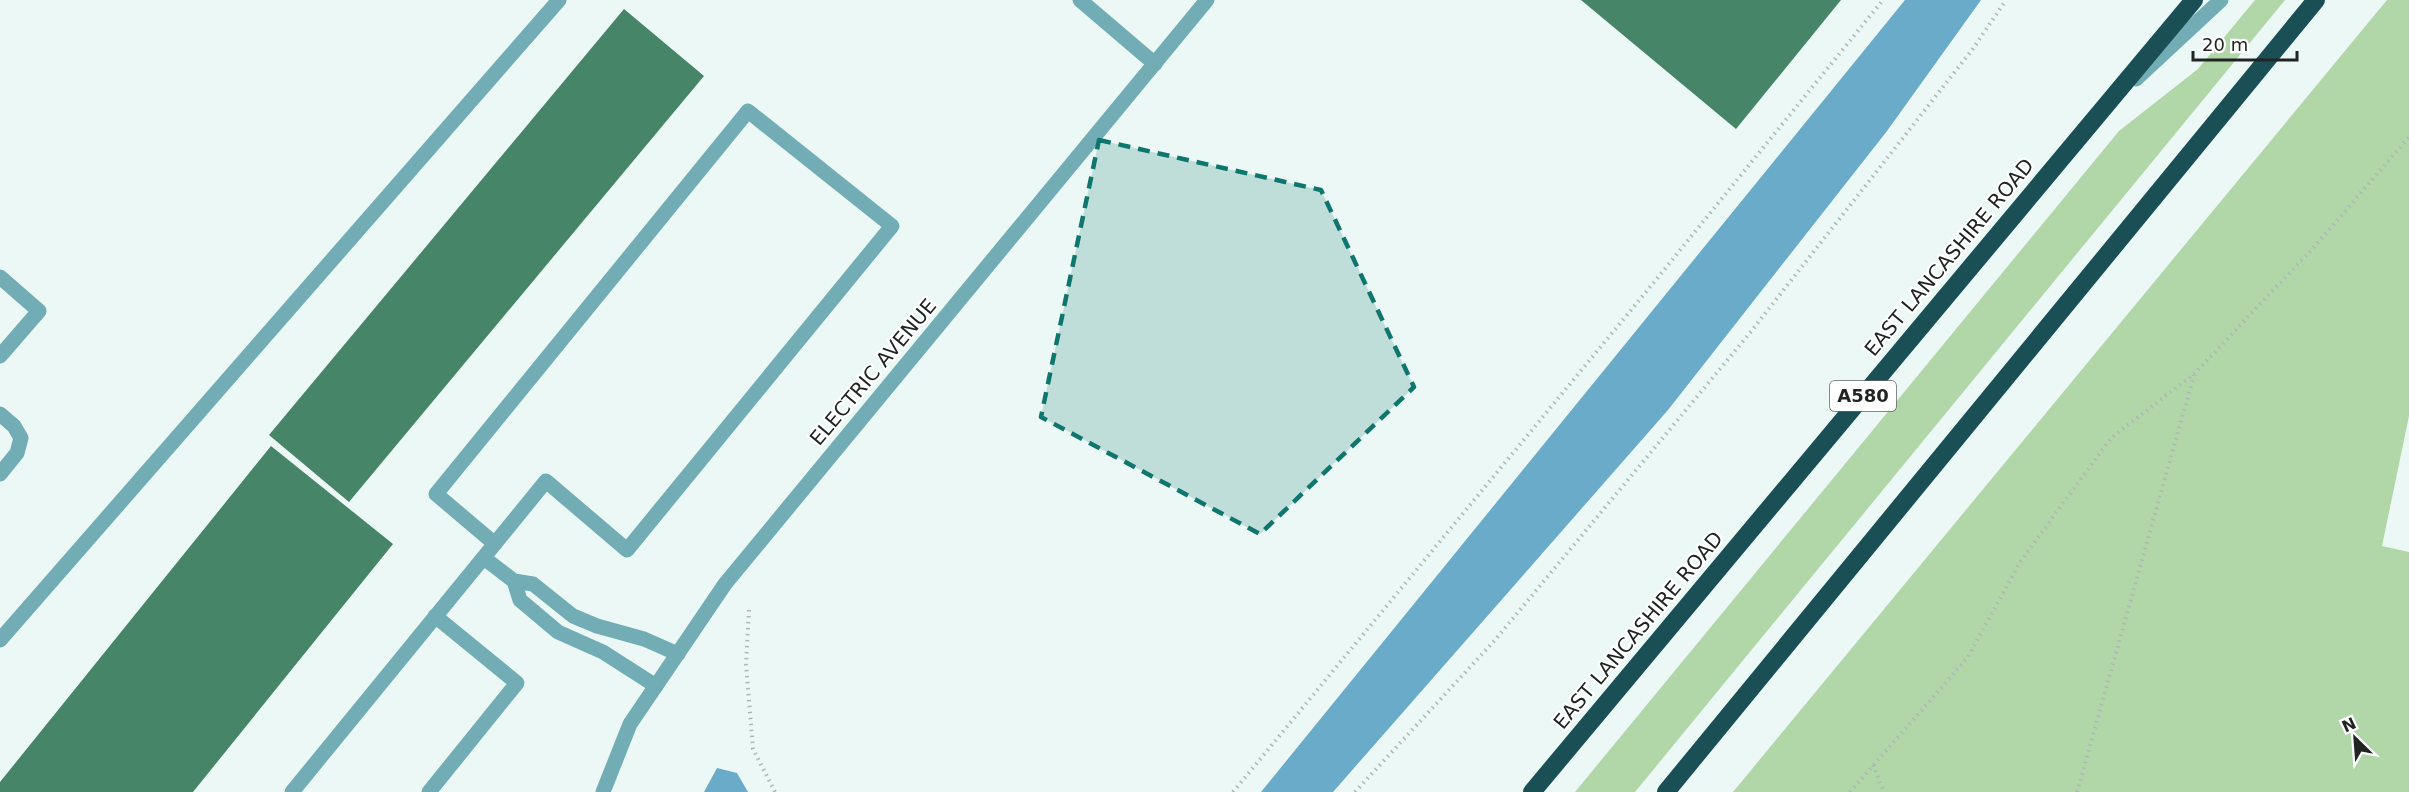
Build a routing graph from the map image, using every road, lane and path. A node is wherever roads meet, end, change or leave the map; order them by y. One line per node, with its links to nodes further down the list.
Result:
1 (560, 0): 22 (street)
2 (1080, 0): 9 (street)
3 (1207, 0): 9 (street, ELECTRIC AVENUE)
4 (1883, 0): 30 (path)
5 (2006, 0): 31 (path)
6 (2194, 0): 10 (highway, EAST LANCASHIRE ROAD / A580)
7 (2221, 0): 10 (street)
8 (2316, 0): 33 (highway)
9 (1155, 64): 23 (street, ELECTRIC AVENUE)
10 (2097, 116): 32 (highway, EAST LANCASHIRE ROAD / A580)
11 (2409, 137): 14 (path)
12 (0, 277): 13 (street)
13 (0, 356)
14 (2194, 374): 25 (path); 36 (path)
15 (0, 414): 16 (street)
16 (0, 474)
17 (495, 544): 17 (street); 18 (street)
18 (484, 558): 19 (street); 21 (street)
19 (514, 581): 23 (street); 24 (street)
20 (749, 610): 29 (path)
21 (435, 616): 26 (street); 27 (street)
22 (0, 640)
23 (678, 654): 24 (street, ELECTRIC AVENUE)
24 (657, 686): 28 (street, ELECTRIC AVENUE)
25 (1873, 765): 34 (path); 35 (path)
26 (292, 792)
27 (429, 792)
28 (603, 792)
29 (775, 792)
30 (1233, 792)
31 (1355, 792)
32 (1532, 792)
33 (1666, 792)
34 (1850, 792)
35 (1884, 792)
36 (2077, 792)

